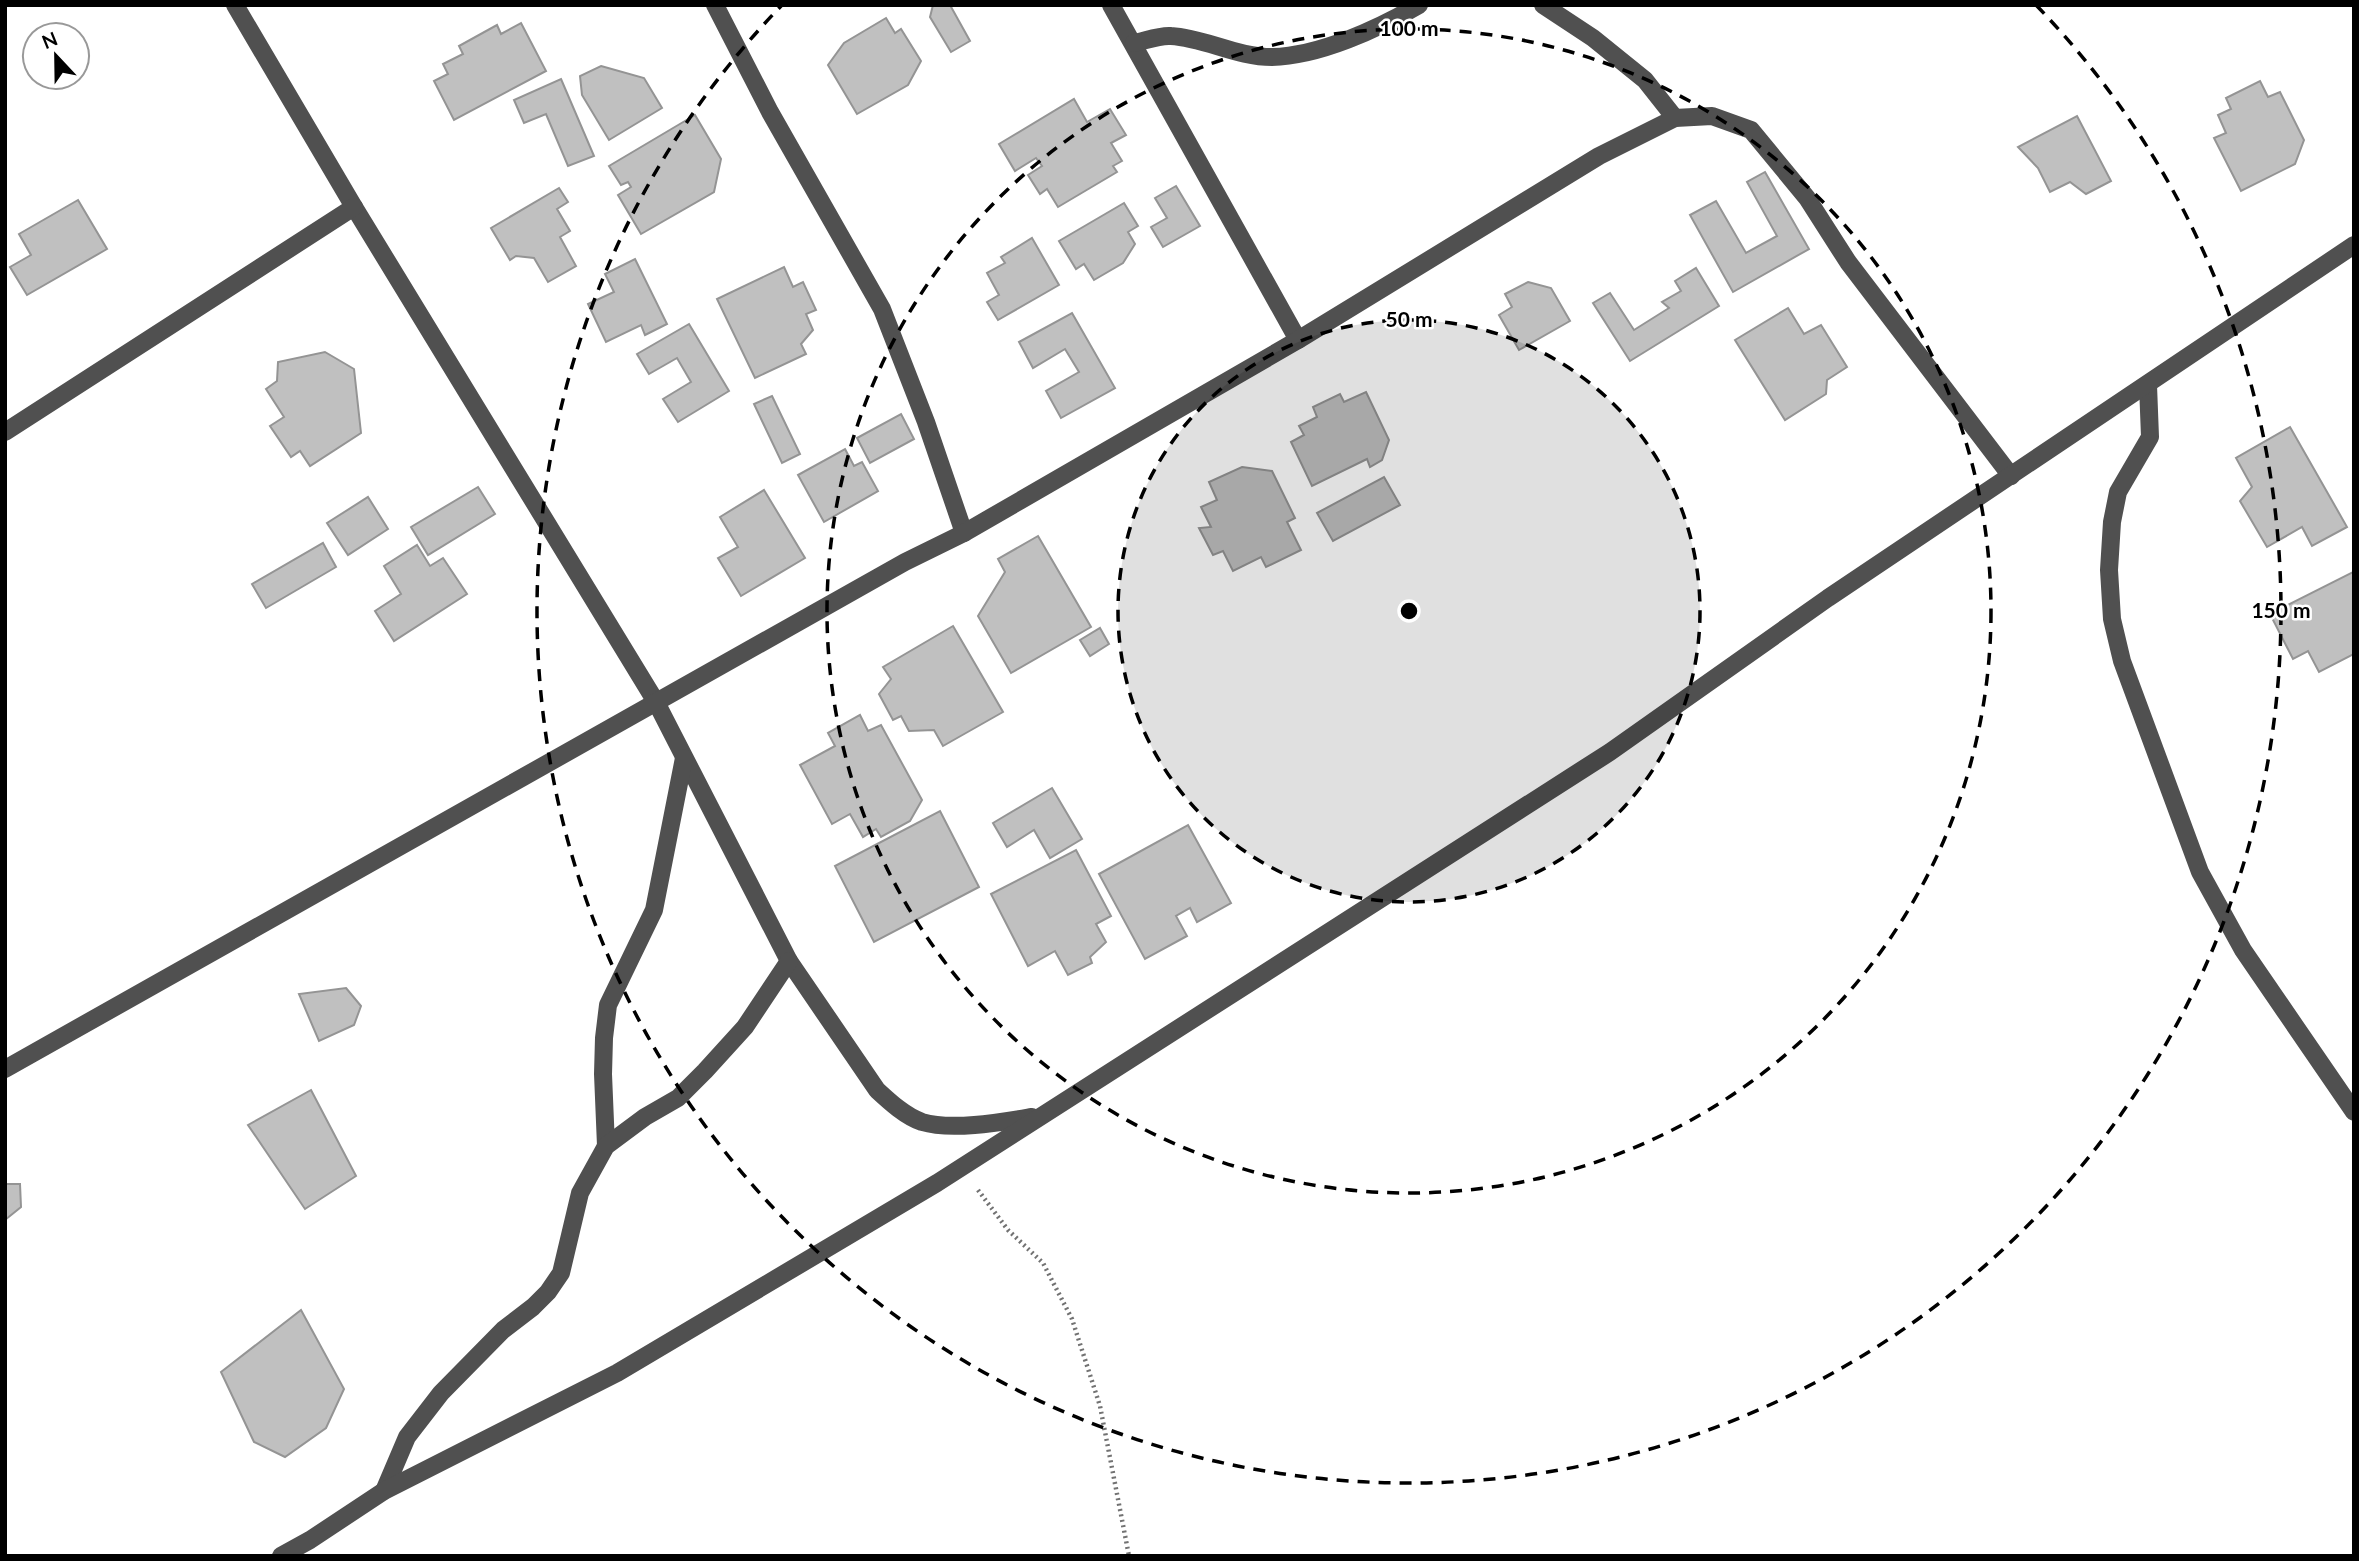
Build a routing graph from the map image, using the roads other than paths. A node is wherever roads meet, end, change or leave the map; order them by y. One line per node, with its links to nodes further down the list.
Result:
1 (235, 5): 8 (street)
2 (715, 5): 14 (street)
3 (1111, 5): 6 (street)
4 (1419, 5): 6 (street)
5 (1543, 5): 7 (street)
6 (1134, 43): 10 (street)
7 (1675, 118): 10 (street); 13 (street)
8 (354, 207): 12 (street); 15 (street)
9 (2354, 245): 11 (street)
10 (1298, 340): 14 (street)
11 (2148, 385): 13 (street); 19 (street)
12 (5, 432)
13 (2011, 476): 20 (street)
14 (964, 533): 15 (street)
15 (656, 702): 16 (street); 18 (street)
16 (684, 758): 17 (street); 21 (street)
17 (789, 961): 20 (street); 21 (street)
18 (5, 1069)
19 (2354, 1112)
20 (1041, 1116): 22 (street)
21 (606, 1146): 22 (street)
22 (384, 1491): 23 (street)
23 (312, 1548): 24 (street)
24 (281, 1556)

